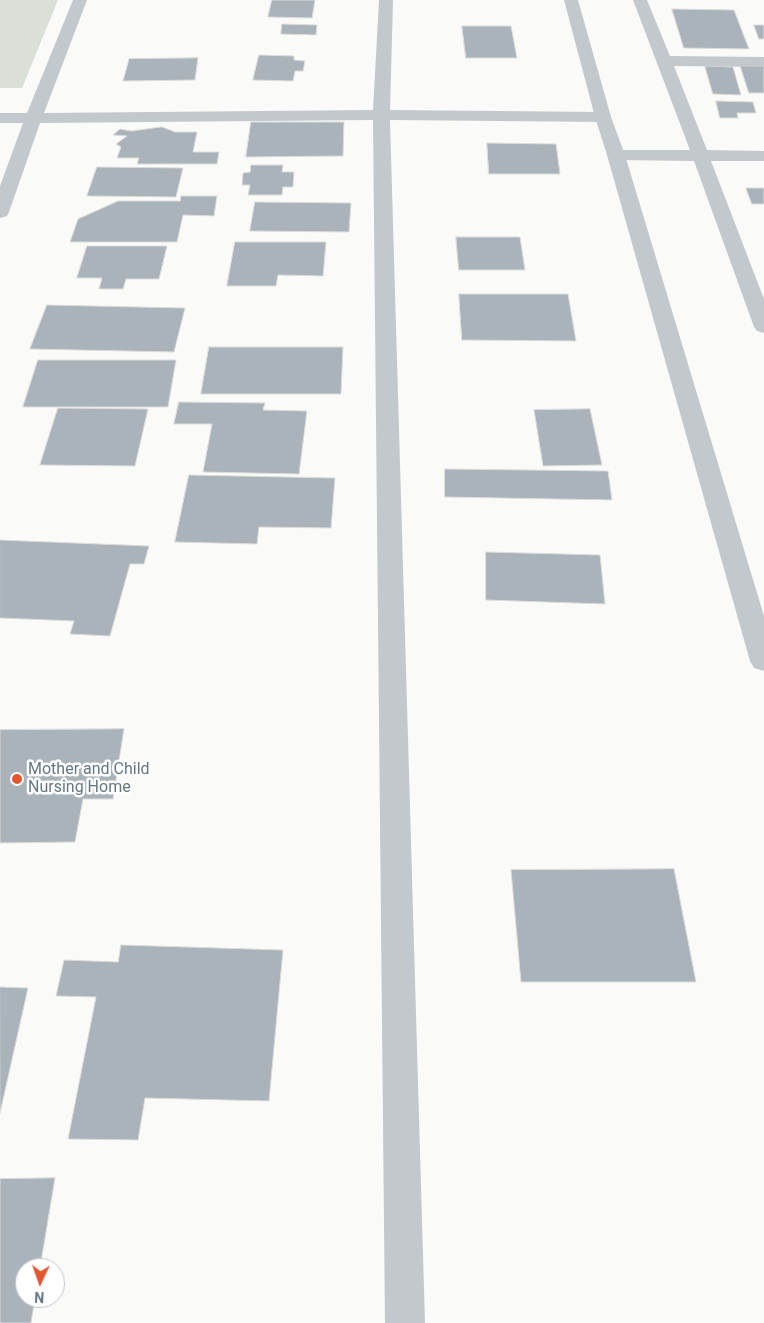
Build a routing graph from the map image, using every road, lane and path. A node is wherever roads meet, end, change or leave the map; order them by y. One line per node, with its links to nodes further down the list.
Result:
1 (80, 0): 10 (street)
2 (386, 0): 7 (street)
3 (571, 0): 8 (street)
4 (640, 0): 5 (street)
5 (663, 61): 6 (street); 12 (street)
6 (764, 62)
7 (381, 115): 8 (street); 10 (street); 17 (street)
8 (603, 117): 11 (street)
9 (0, 118): 10 (street)
10 (33, 118): 14 (street)
11 (616, 155): 12 (street); 16 (street)
12 (699, 155): 13 (street); 15 (street)
13 (764, 156)
14 (0, 212)
15 (764, 327)
16 (764, 661)
17 (405, 1323)

